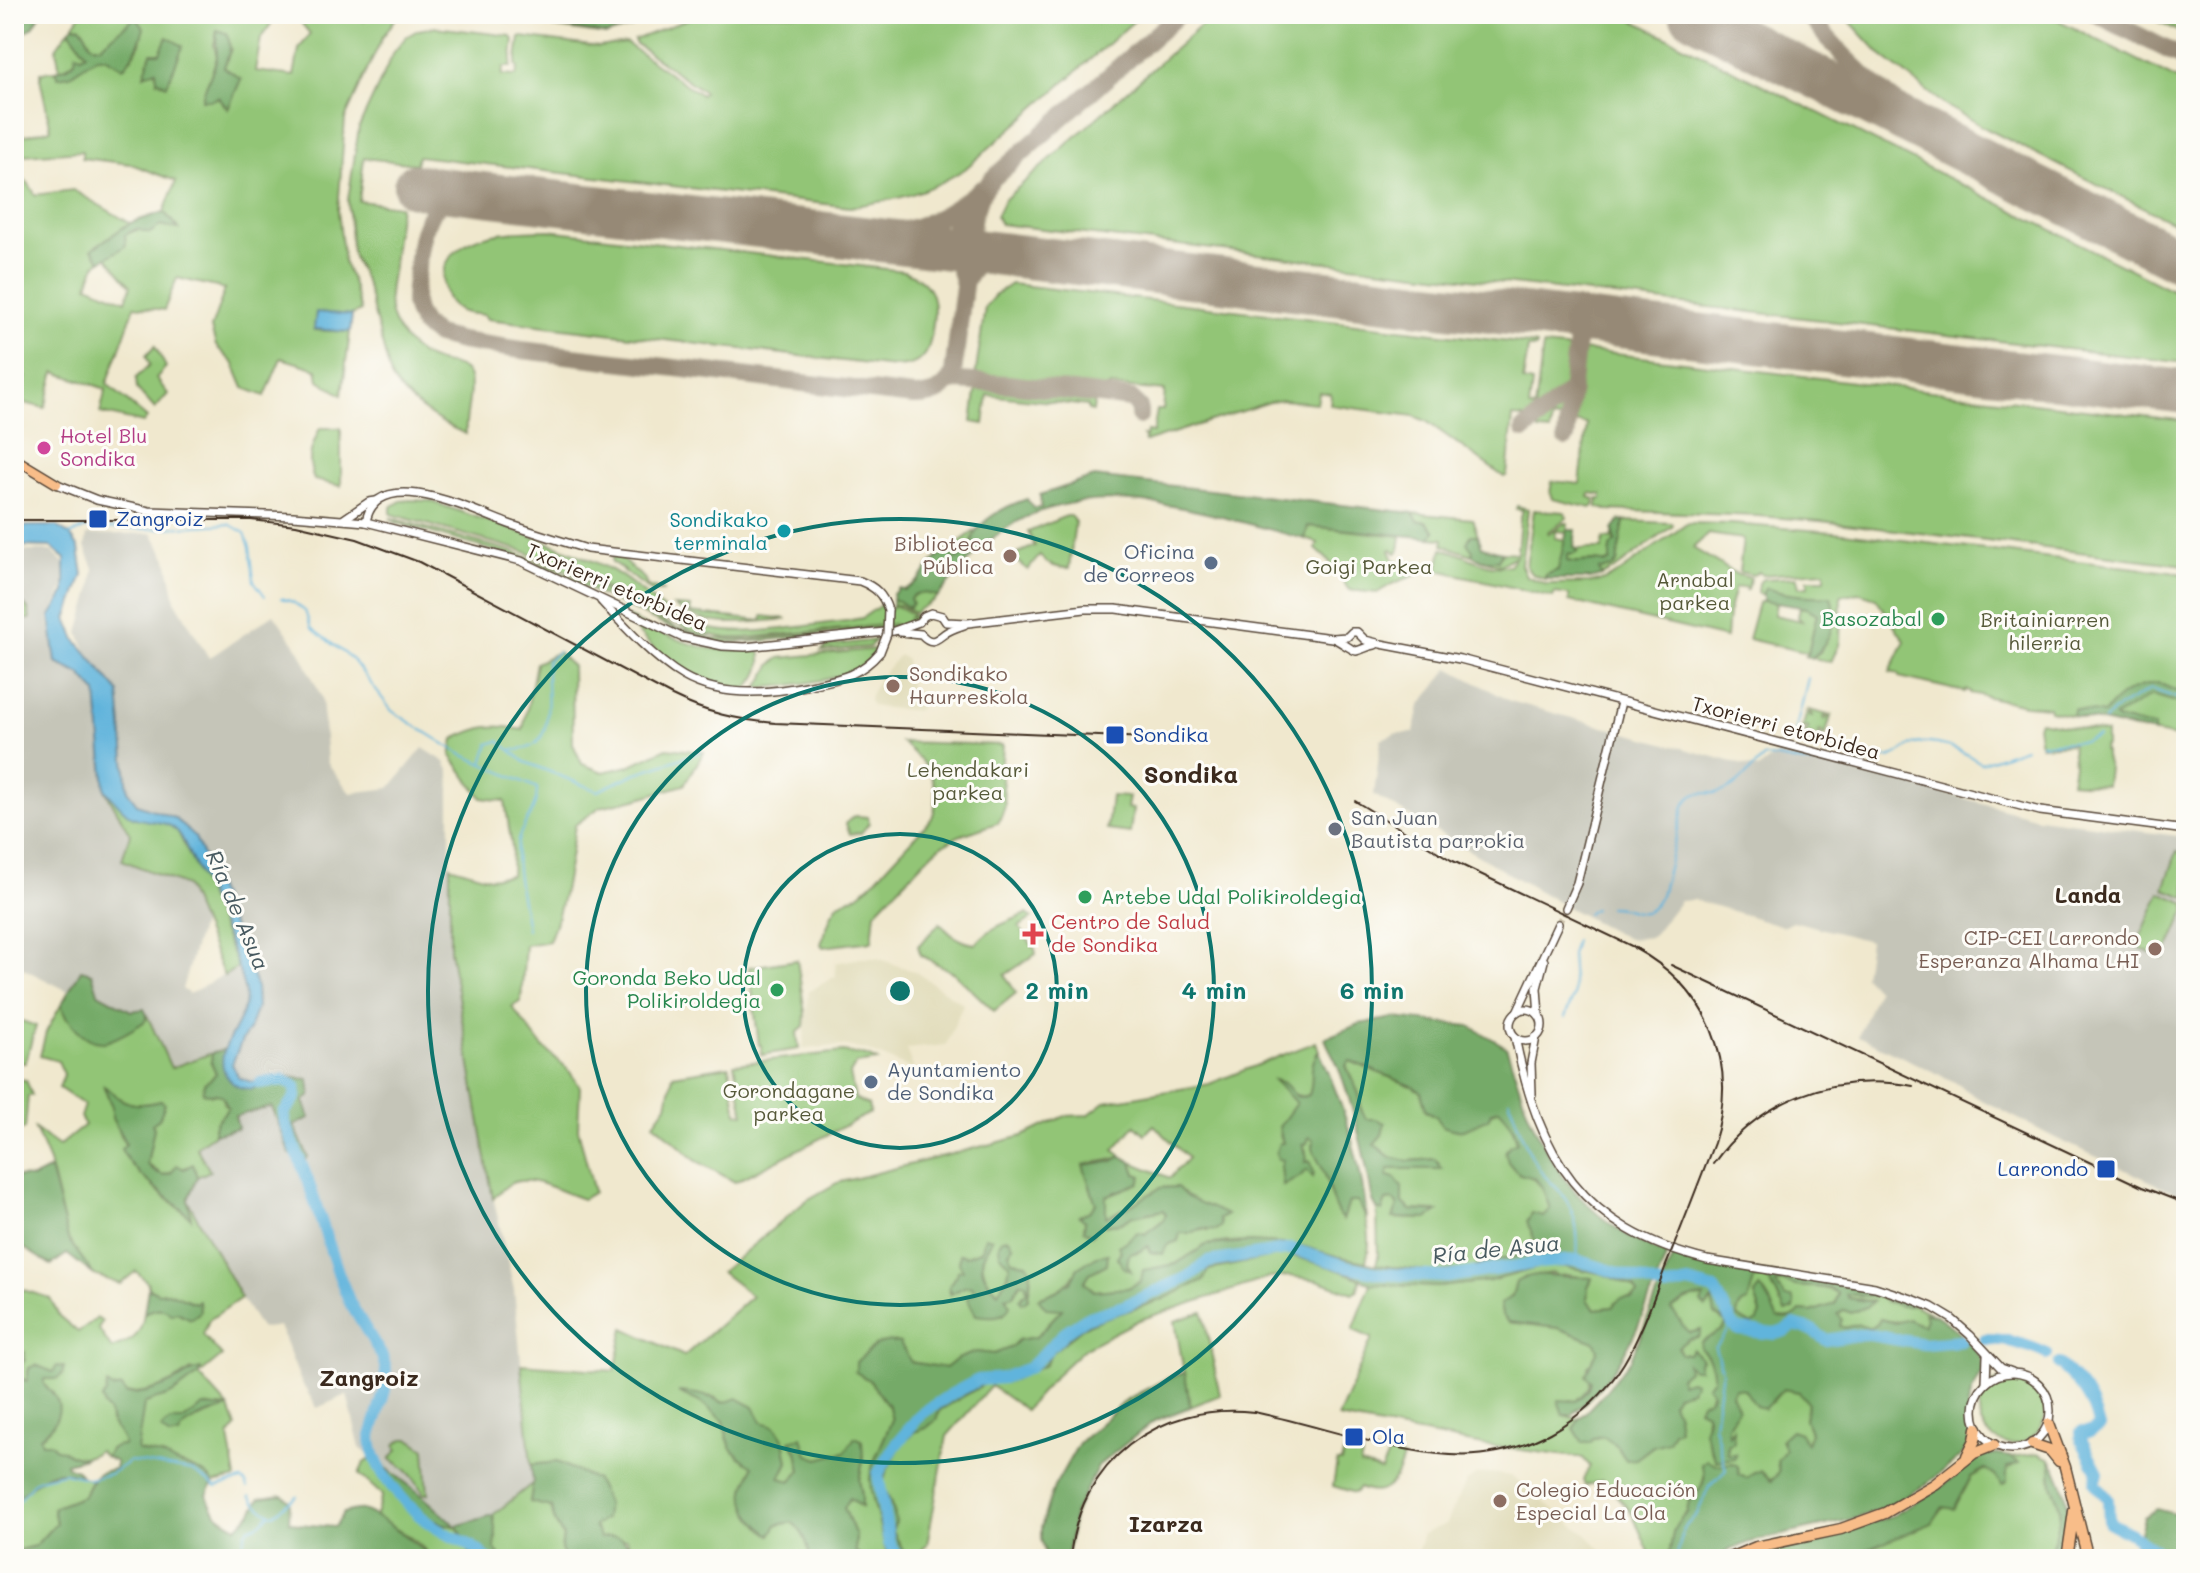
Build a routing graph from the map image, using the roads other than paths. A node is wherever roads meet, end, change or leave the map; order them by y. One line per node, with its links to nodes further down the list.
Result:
1 (14, 458): 2 (main road)
2 (57, 484): 4 (street, Txorierri etorbidea)
3 (376, 501): 4 (street); 5 (street); 6 (street, bridge)
4 (344, 519): 5 (street, Txorierri etorbidea)
5 (366, 522): 6 (street, Txorierri etorbidea)
6 (597, 597): 10 (street, Txorierri etorbidea)
7 (919, 622): 8 (street, Txorierri etorbidea); 10 (street, Txorierri etorbidea); 12 (street)
8 (946, 622): 9 (street, Txorierri etorbidea); 11 (street)
9 (968, 623): 11 (street, Txorierri etorbidea); 13 (street, Txorierri etorbidea)
10 (894, 631): 12 (street, Txorierri etorbidea)
11 (945, 633): 12 (street, Txorierri etorbidea)
12 (921, 634)
13 (1346, 640): 14 (street, Txorierri etorbidea); 14 (street, Txorierri etorbidea)
14 (1364, 643): 15 (street, Txorierri etorbidea)
15 (1621, 702): 16 (street, Txorierri etorbidea); 17 (street)
16 (2186, 830)
17 (1566, 908)
18 (1558, 924): 19 (street)
19 (1546, 951): 20 (street); 21 (street)
20 (1517, 1012): 21 (street); 22 (street)
21 (1539, 1017): 23 (street)
22 (1515, 1037): 23 (street); 24 (street)
23 (1536, 1037): 24 (street)
24 (1533, 1105): 25 (street)
25 (1987, 1354): 26 (street); 27 (street)
26 (2012, 1372): 27 (street); 28 (street)
27 (1986, 1383): 29 (street)
28 (2049, 1424): 30 (street); 33 (highway)
29 (1977, 1428): 31 (street); 32 (highway)
30 (2032, 1444): 31 (street); 33 (highway)
31 (1994, 1445): 32 (highway)
32 (1966, 1458): 35 (highway)
33 (2070, 1485): 34 (highway)
34 (2075, 1505): 36 (highway); 37 (highway)
35 (1727, 1559)
36 (2067, 1559)
37 (2088, 1559)

